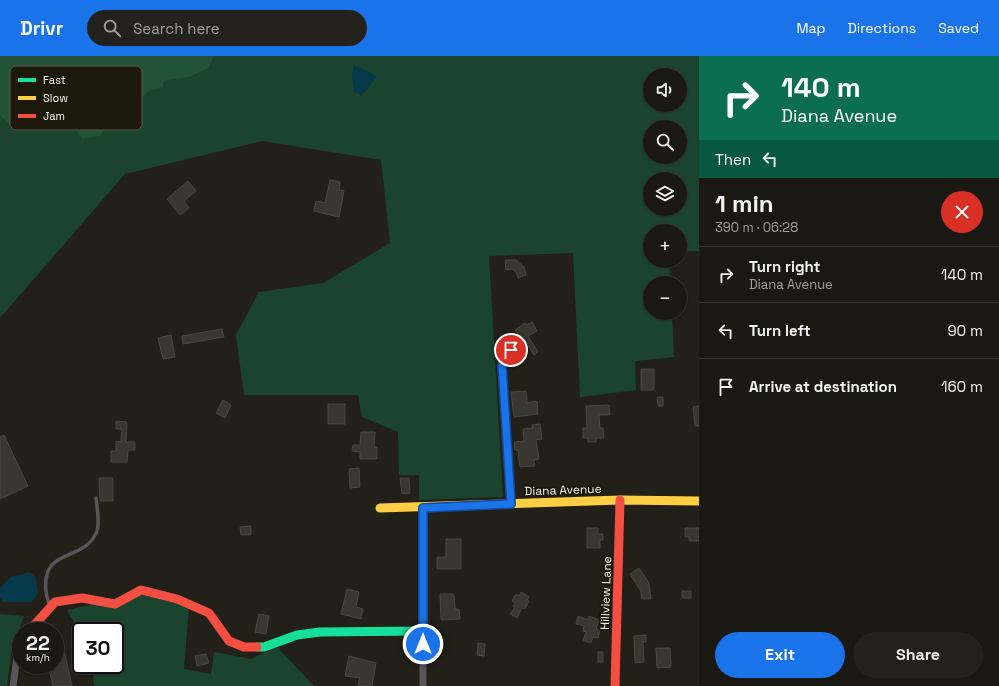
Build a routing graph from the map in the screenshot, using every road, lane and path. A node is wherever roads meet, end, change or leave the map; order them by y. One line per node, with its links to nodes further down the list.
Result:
1 (508, 356): 5 (lane)
2 (96, 498): 8 (lane)
3 (620, 500): 4 (street, Diana Avenue); 5 (street, Diana Avenue); 14 (street, Hillview Lane)
4 (699, 501)
5 (511, 504): 7 (street, Diana Avenue)
6 (380, 508): 7 (street, Diana Avenue)
7 (423, 508): 10 (street)
8 (50, 607): 9 (street); 10 (street)
9 (36, 622)
10 (423, 631): 13 (street)
11 (15, 674): 12 (street)
12 (13, 686)
13 (423, 686)
14 (615, 686)

